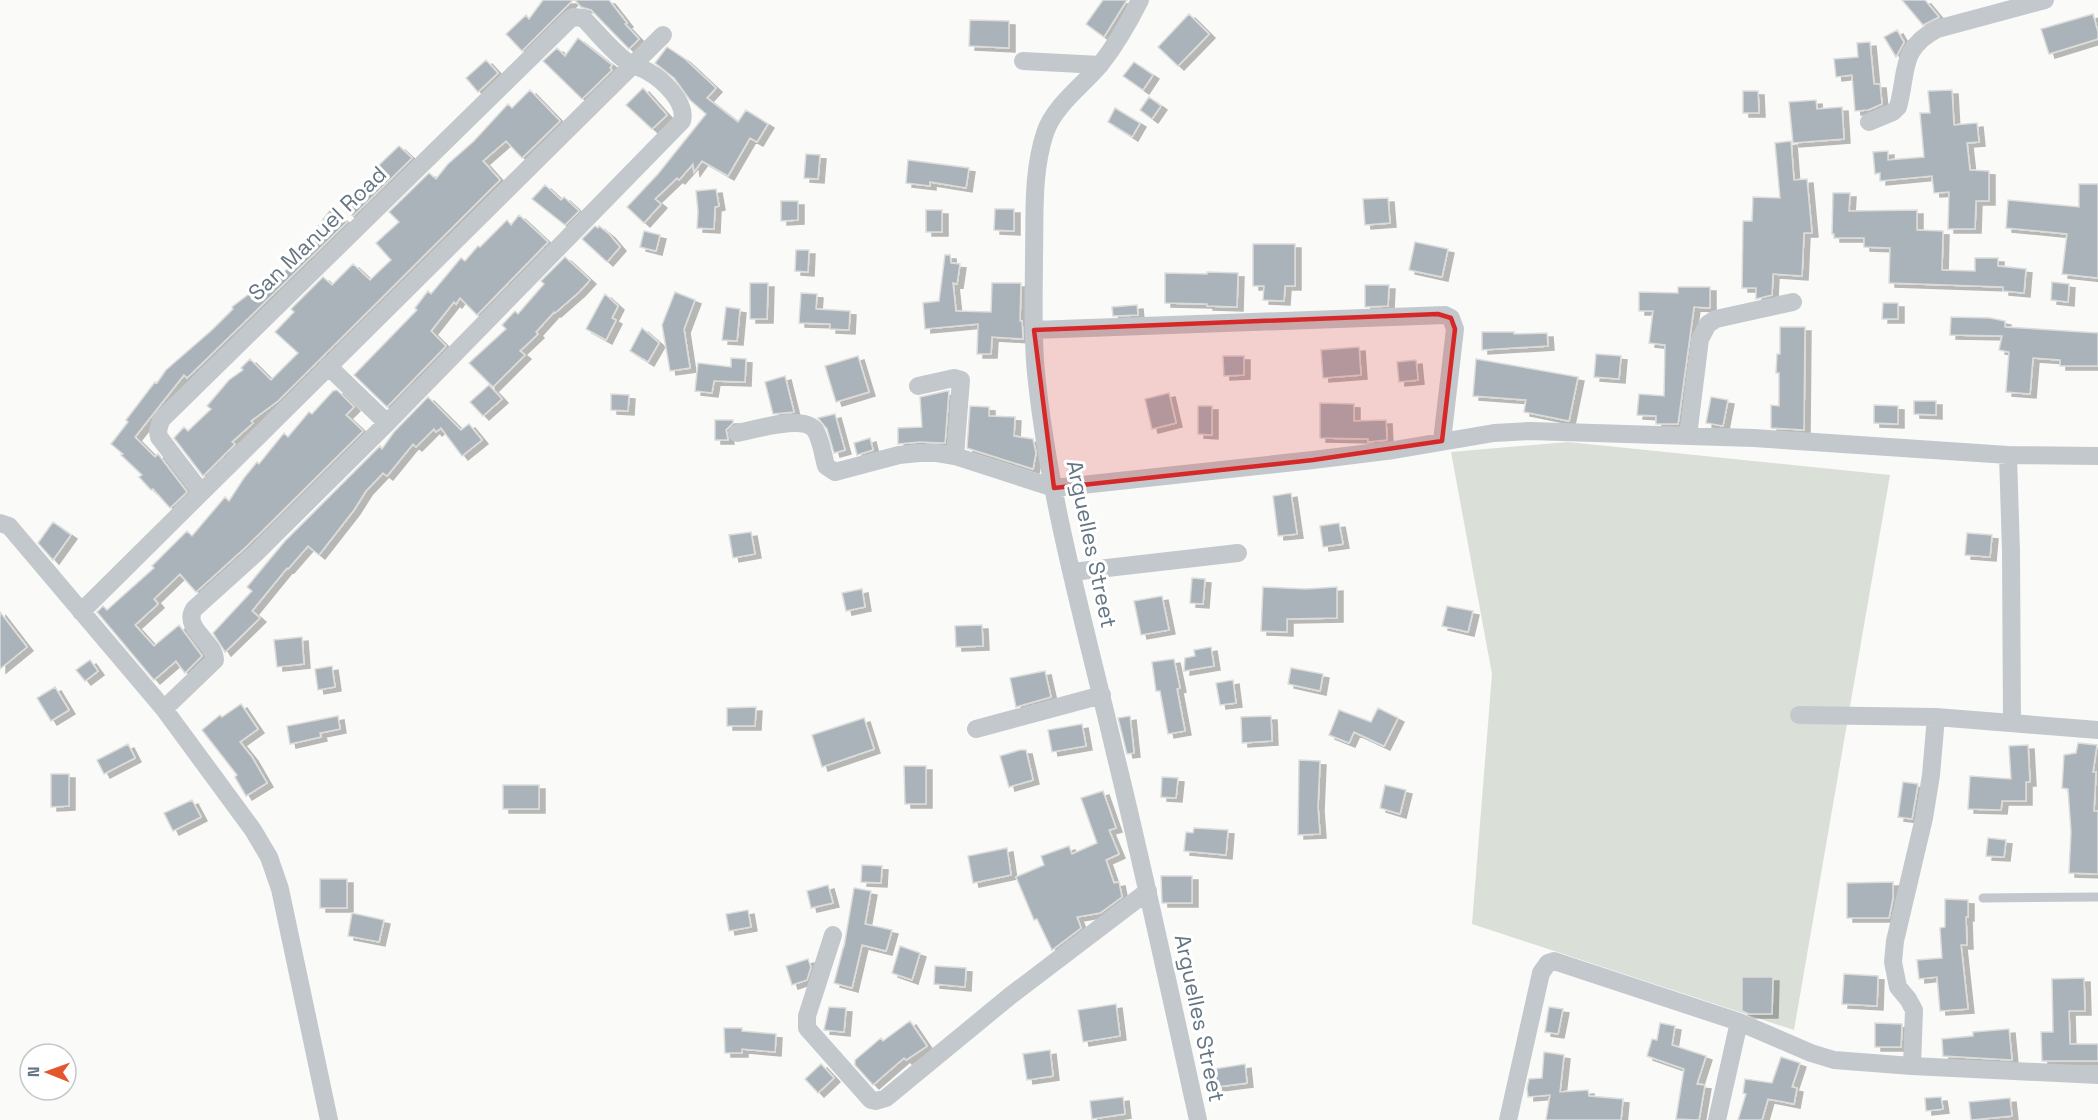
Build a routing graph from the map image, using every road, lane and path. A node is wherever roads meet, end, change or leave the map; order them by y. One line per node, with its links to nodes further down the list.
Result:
1 (1140, 0): 5 (street, Arguelles Street)
2 (2045, 0): 7 (street)
3 (663, 35): 6 (street)
4 (1023, 61): 5 (street)
5 (1100, 64): 9 (street, Arguelles Street)
6 (634, 65): 10 (street); 12 (street); 20 (street, San Manuel Road)
7 (1869, 122)
8 (1793, 302): 14 (street)
9 (1034, 330): 15 (street); 19 (street, Arguelles Street)
10 (328, 366): 12 (street); 20 (street)
11 (918, 386): 17 (street)
12 (387, 423): 26 (street)
13 (737, 433): 17 (street)
14 (1688, 436): 15 (street); 16 (street)
15 (1442, 441): 19 (street)
16 (2008, 454): 18 (street); 29 (street)
17 (955, 456): 19 (street)
18 (2098, 456)
19 (1054, 488): 23 (street, Arguelles Street)
20 (201, 492): 24 (street)
21 (0, 523): 24 (street)
22 (1238, 553): 23 (street)
23 (1072, 572): 25 (street, Arguelles Street)
24 (81, 612): 26 (street)
25 (1102, 695): 30 (street); 32 (street, Arguelles Street)
26 (164, 709): 39 (street)
27 (1799, 715): 28 (street)
28 (1936, 717): 29 (street); 37 (street)
29 (2012, 723): 31 (street)
30 (976, 729)
31 (2098, 730)
32 (1148, 891): 35 (street); 40 (street, Arguelles Street)
33 (2098, 897): 34 (lane)
34 (1983, 898)
35 (833, 935)
36 (1739, 1022): 37 (street); 41 (street); 42 (street)
37 (1912, 1066): 38 (street)
38 (2098, 1075)
39 (328, 1120)
40 (1198, 1120)
41 (1508, 1120)
42 (1717, 1120)

